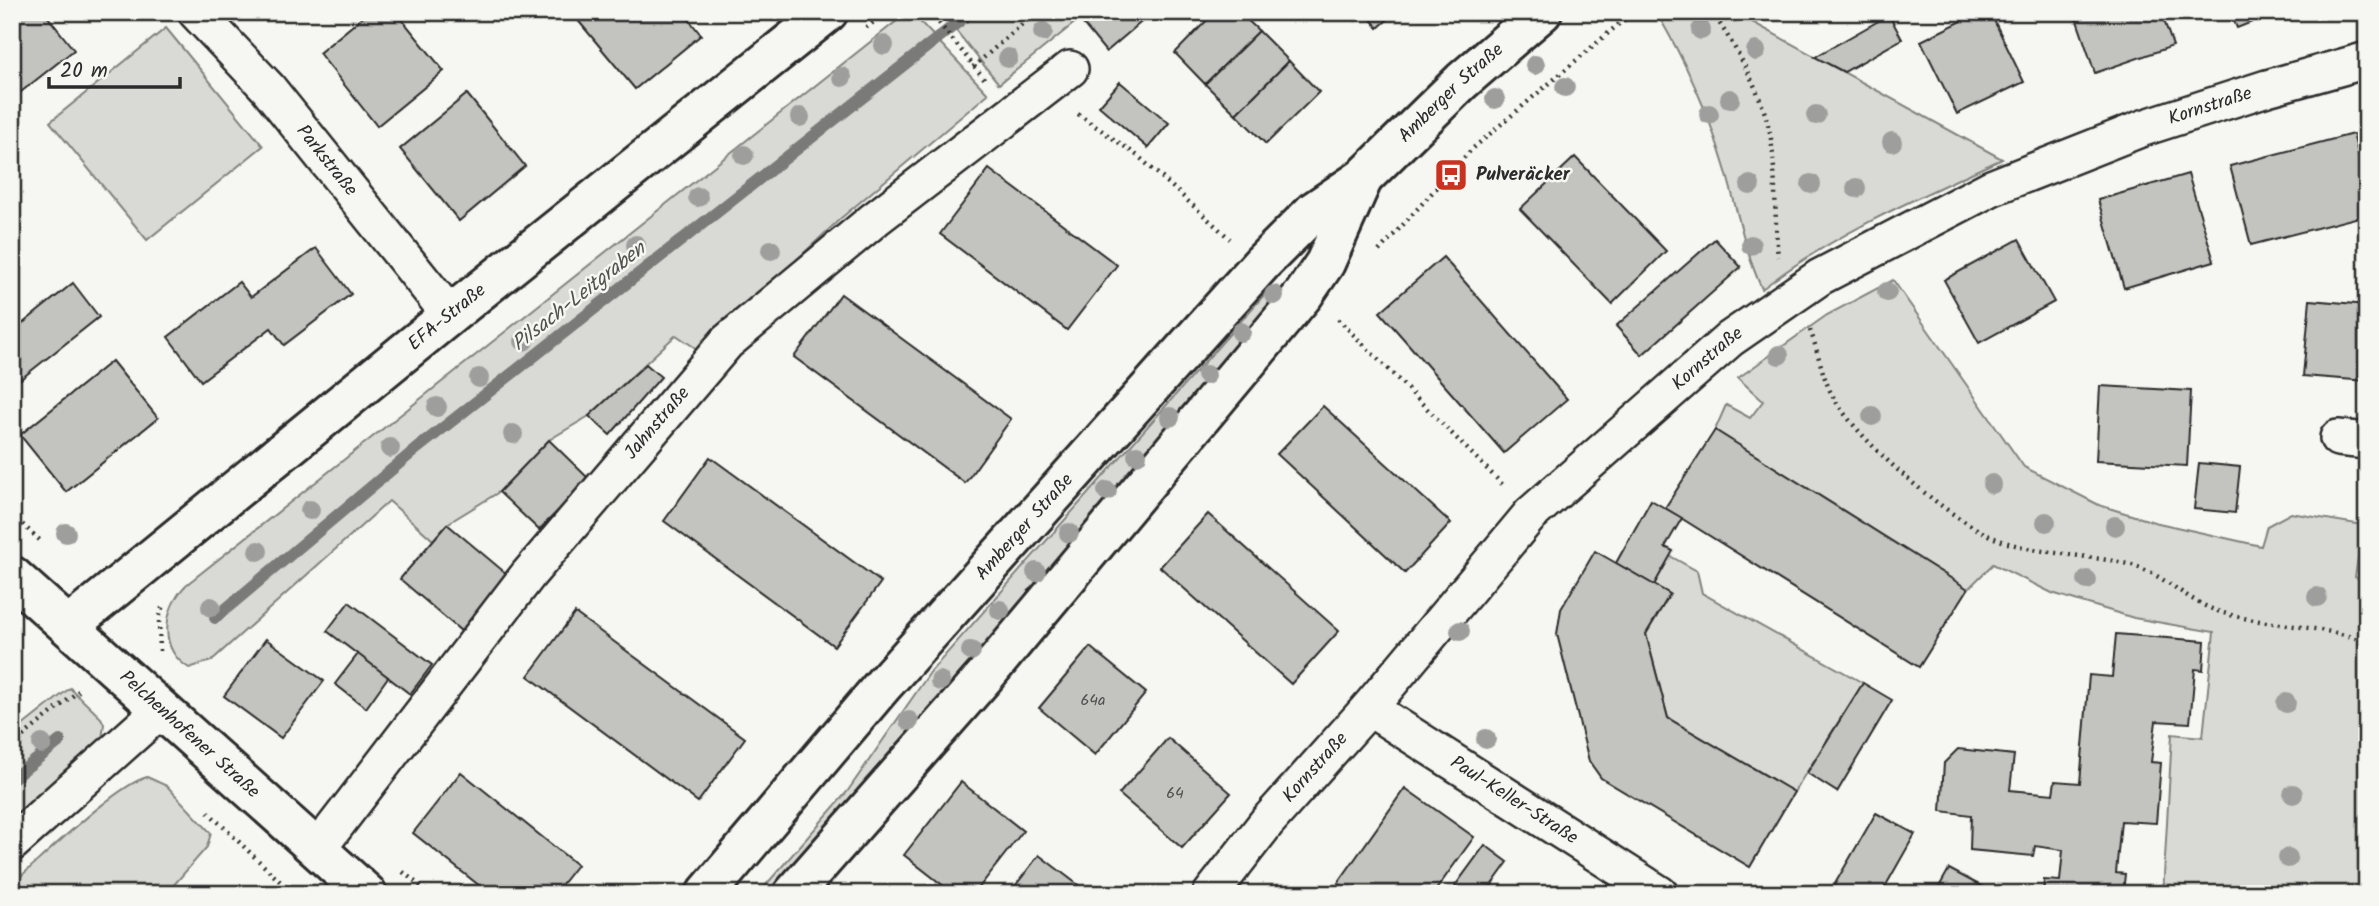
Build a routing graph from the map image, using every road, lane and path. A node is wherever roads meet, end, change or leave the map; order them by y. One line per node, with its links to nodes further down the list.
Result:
1 (197, 12): 16 (street, Parkstraße)
2 (828, 12): 16 (main road, EFA-Straße)
3 (930, 12): 4 (path)
4 (1036, 12)
5 (1346, 12): 8 (path)
6 (1542, 12): 12 (main road, Amberger Straße)
7 (1712, 12): 14 (path)
8 (1356, 22)
9 (2367, 60): 14 (street, Kornstraße)
10 (1070, 69): 11 (street, Jahnstraße)
11 (1022, 107): 13 (path); 29 (street, Jahnstraße)
12 (1363, 178): 32 (main road, Amberger Straße); 33 (main road, Amberger Straße)
13 (1235, 243)
14 (1786, 300): 17 (street, Kornstraße); 22 (path)
15 (1328, 312): 17 (path)
16 (450, 315): 21 (main road, EFA-Straße)
17 (1531, 514): 24 (street, Kornstraße)
18 (12, 515): 19 (path)
19 (54, 553)
20 (12, 576): 21 (main road, Pelchenhofener Straße)
21 (69, 626): 25 (main road, Pelchenhofener Straße)
22 (2367, 642)
23 (84, 687): 26 (path)
24 (1369, 708): 34 (street, Kornstraße); 35 (street, Paul-Keller-Straße)
25 (162, 709): 28 (street); 29 (main road, Pelchenhofener Straße)
26 (12, 745)
27 (204, 808): 30 (path)
28 (12, 843)
29 (317, 850): 31 (main road, Pelchenhofener Straße)
30 (293, 894)
31 (367, 894)
32 (706, 894)
33 (793, 894)
34 (1211, 894)
35 (1660, 894)

